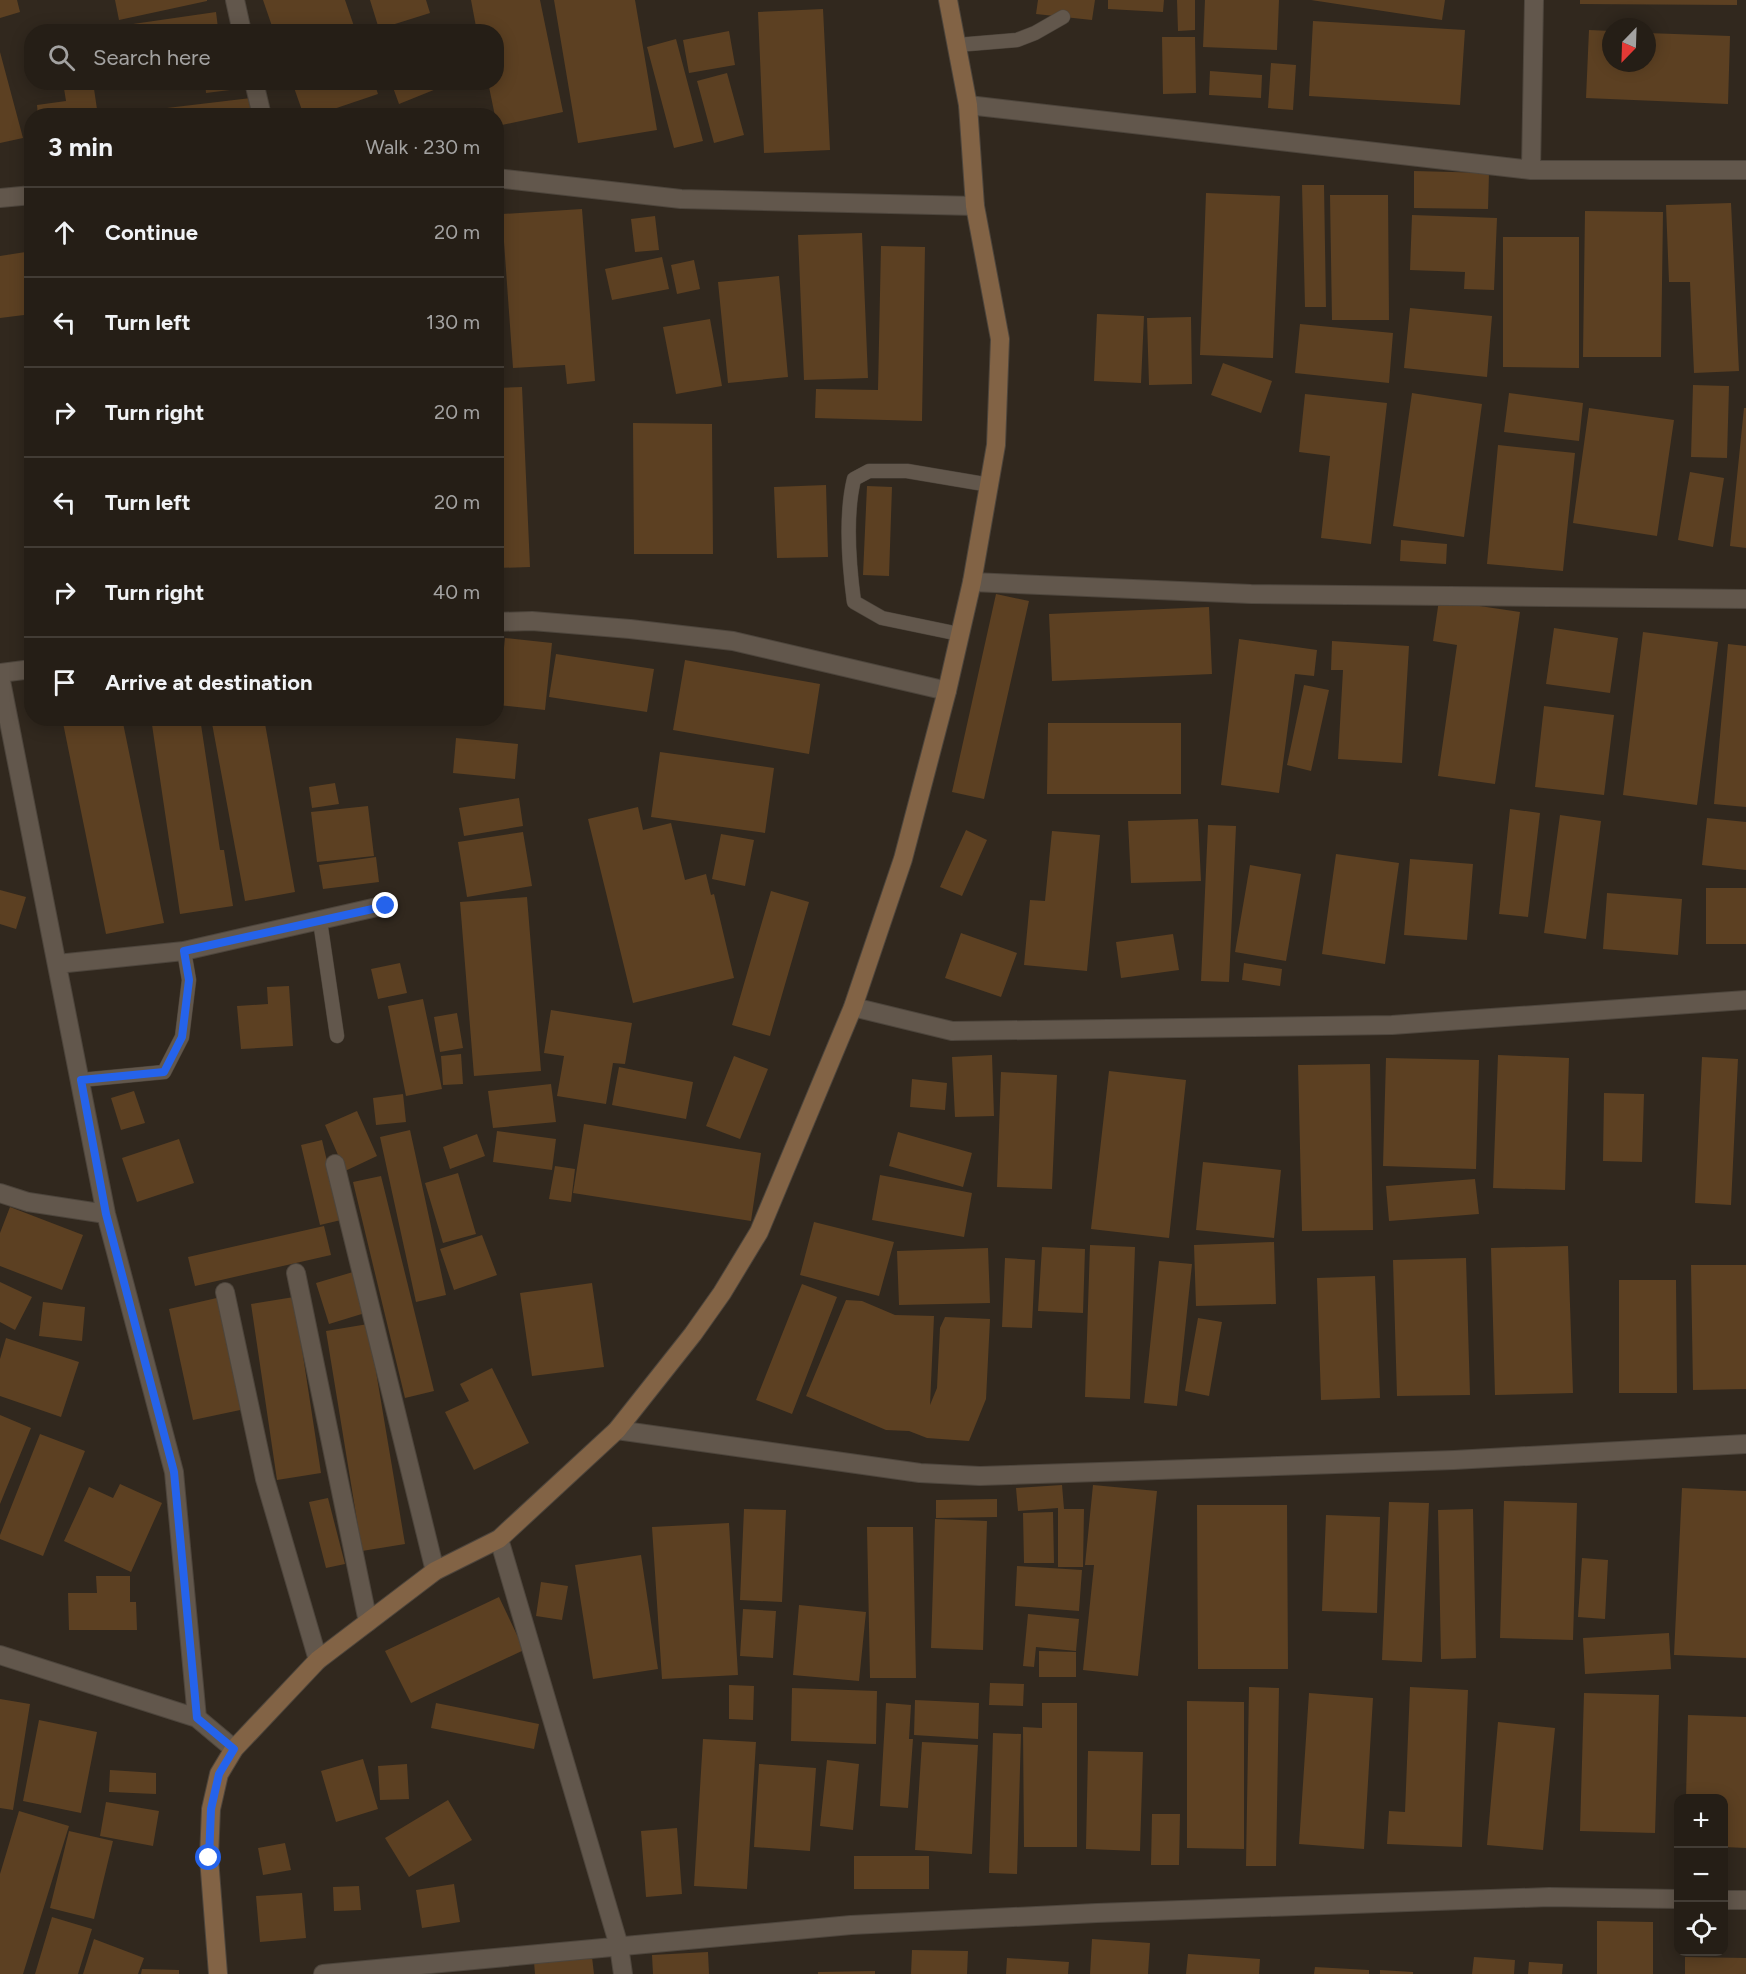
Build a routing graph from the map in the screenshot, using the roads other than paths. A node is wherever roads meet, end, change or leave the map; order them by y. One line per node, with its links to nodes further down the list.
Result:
1 (234, 0): 5 (street)
2 (948, 0): 6 (street)
3 (1534, 0): 10 (street)
4 (1063, 17): 6 (lane)
5 (240, 24)
6 (957, 45): 8 (street)
7 (256, 90): 9 (street)
8 (968, 105): 10 (street); 15 (street)
9 (260, 108)
10 (1531, 170): 11 (street)
11 (1746, 170)
12 (504, 179): 15 (street)
13 (24, 196): 14 (street)
14 (0, 198)
15 (975, 206): 16 (street)
16 (990, 486): 17 (street); 20 (lane)
17 (972, 582): 18 (street); 20 (street)
18 (1746, 599)
19 (504, 622): 23 (street)
20 (959, 633): 23 (street)
21 (24, 670): 22 (street)
22 (0, 674): 27 (street)
23 (947, 691): 29 (street)
24 (386, 906): 25 (street)
25 (320, 921): 26 (street); 30 (lane)
26 (184, 951): 27 (street); 31 (lane)
27 (57, 964): 31 (street)
28 (1746, 1000): 29 (street)
29 (853, 1007): 37 (street)
30 (337, 1036)
31 (81, 1080): 34 (street)
32 (335, 1164): 40 (street)
33 (0, 1193): 34 (street)
34 (106, 1214): 44 (street)
35 (296, 1273): 41 (street)
36 (225, 1292): 43 (street)
37 (617, 1430): 38 (street); 39 (street)
38 (1746, 1444)
39 (499, 1539): 40 (street); 49 (street)
40 (435, 1571): 41 (street)
41 (368, 1622): 43 (street)
42 (0, 1655): 44 (street)
43 (318, 1660): 45 (street)
44 (197, 1718): 45 (street)
45 (234, 1749): 50 (street)
46 (1674, 1899): 49 (street)
47 (1728, 1900): 48 (street)
48 (1746, 1900)
49 (619, 1946): 51 (street); 52 (street)
50 (218, 1974)
51 (323, 1974)
52 (623, 1974)

